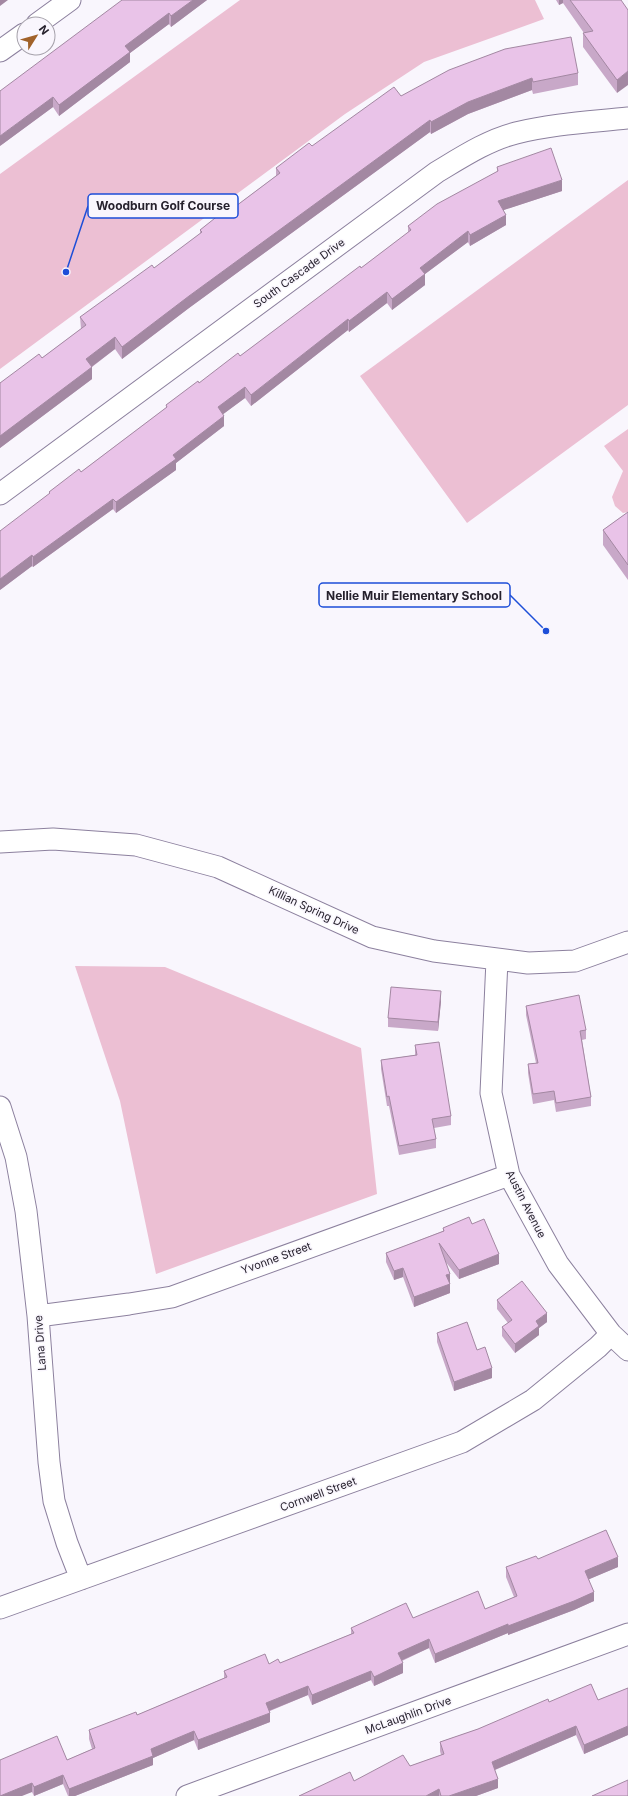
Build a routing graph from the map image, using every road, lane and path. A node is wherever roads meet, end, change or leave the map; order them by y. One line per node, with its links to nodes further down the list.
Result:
1 (70, 0): 2 (street)
2 (48, 16)
3 (16, 40): 4 (street)
4 (0, 51)
5 (628, 118): 6 (street, South Cascade Drive)
6 (0, 494)
7 (0, 842): 9 (street, Killian Spring Drive)
8 (628, 942): 9 (street, Killian Spring Drive)
9 (497, 960): 11 (street, Austin Avenue)
10 (0, 1107): 12 (street, Lana Drive)
11 (509, 1175): 12 (street, Yvonne Street); 13 (street, Austin Avenue)
12 (38, 1316): 15 (street, Lana Drive)
13 (611, 1334): 14 (street, Austin Avenue); 15 (street, Cornwell Street)
14 (628, 1350)
15 (82, 1579): 16 (street, Cornwell Street)
16 (0, 1608)
17 (628, 1634): 18 (street, McLaughlin Drive)
18 (188, 1796)

